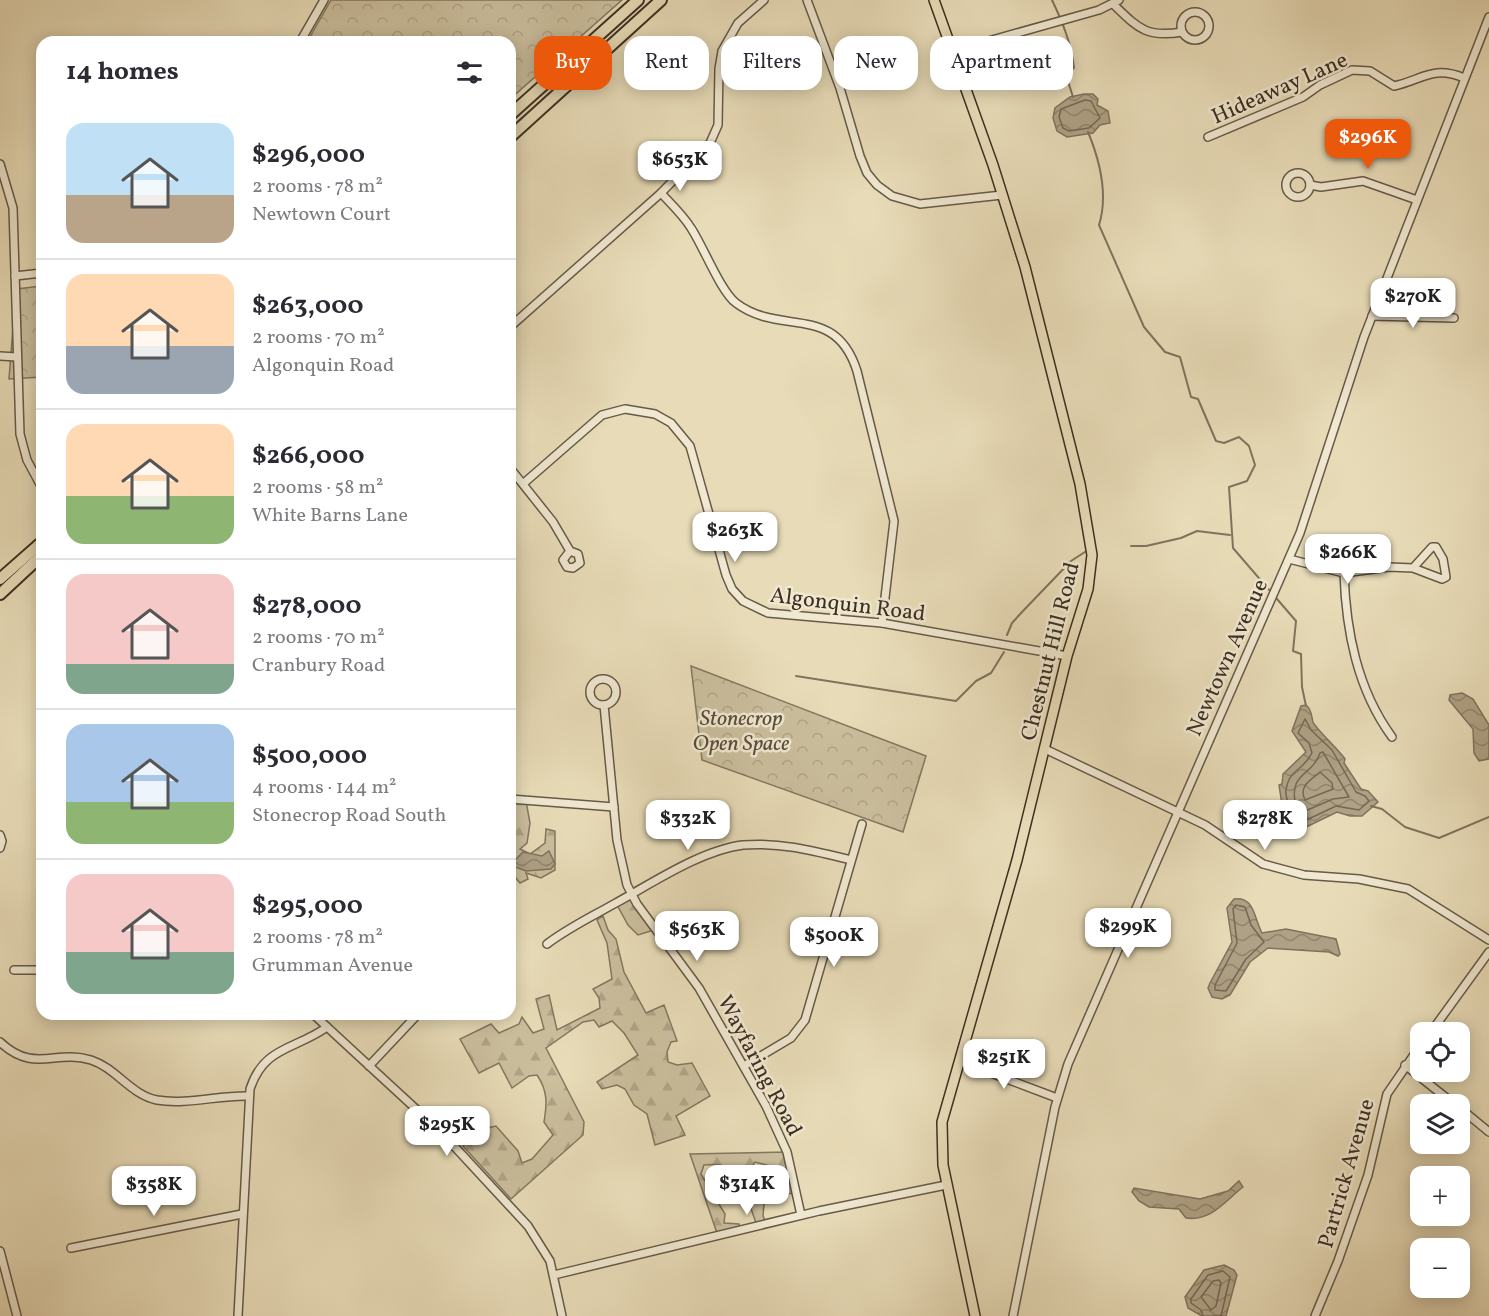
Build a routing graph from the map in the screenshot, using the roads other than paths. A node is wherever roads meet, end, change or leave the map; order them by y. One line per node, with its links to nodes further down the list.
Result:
1 (324, 0): 10 (street)
2 (638, 0): 15 (highway)
3 (661, 0): 16 (highway)
4 (764, 0): 20 (street)
5 (807, 0): 21 (street)
6 (934, 0): 11 (main road, Chestnut Hill Road)
7 (1116, 2): 9 (street); 12 (street)
8 (1489, 17): 13 (street, Newtown Avenue)
9 (1182, 32): 9 (street)
10 (303, 36)
11 (947, 36)
12 (1007, 36)
13 (1464, 78): 17 (street, Hideaway Lane); 22 (street, Newtown Avenue)
14 (966, 90): 21 (main road, Chestnut Hill Road)
15 (516, 111)
16 (516, 132)
17 (1208, 138)
18 (0, 164): 24 (street)
19 (1310, 185): 22 (street)
20 (661, 193): 27 (street); 41 (street)
21 (1002, 195): 42 (main road, Chestnut Hill Road)
22 (1417, 200): 25 (street, Newtown Avenue)
23 (36, 274): 24 (street)
24 (15, 276): 29 (street)
25 (1372, 316): 26 (street); 35 (street, Newtown Avenue)
26 (1454, 318)
27 (516, 322)
28 (0, 356): 29 (street)
29 (17, 357): 31 (street)
30 (516, 474): 32 (street)
31 (36, 477)
32 (524, 483): 34 (street); 41 (street, Algonquin Road)
33 (36, 547): 39 (highway)
34 (570, 552)
35 (1289, 559): 38 (street); 48 (street, Newtown Avenue)
36 (36, 561): 40 (highway)
37 (1413, 568): 37 (street); 38 (street)
38 (1344, 573): 44 (street)
39 (0, 579)
40 (0, 594)
41 (882, 623): 42 (street, Algonquin Road)
42 (1067, 656): 45 (main road, Chestnut Hill Road)
43 (604, 705): 47 (street, Wayfaring Road)
44 (1392, 737)
45 (1045, 749): 48 (street); 65 (main road, Chestnut Hill Road)
46 (516, 799): 47 (street)
47 (614, 807): 53 (street, Wayfaring Road)
48 (1178, 812): 54 (street); 71 (street, Newtown Avenue)
49 (862, 824): 52 (street)
50 (0, 835): 51 (street)
51 (0, 848)
52 (851, 860): 53 (street); 68 (street)
53 (631, 894): 55 (street); 68 (street, Wayfaring Road)
54 (1489, 940)
55 (547, 944)
56 (1489, 952): 61 (street)
57 (14, 970): 58 (street)
58 (36, 970)
59 (319, 1020): 62 (street)
60 (412, 1020): 67 (street)
61 (1438, 1022)
62 (327, 1027): 67 (street); 70 (street)
63 (0, 1042): 70 (street)
64 (1410, 1059): 66 (street, Partrick Avenue)
65 (958, 1061): 71 (street); 74 (main road, Chestnut Hill Road)
66 (1405, 1065): 69 (street); 85 (street, Partrick Avenue)
67 (369, 1066): 79 (street)
68 (744, 1066): 76 (street, Wayfaring Road)
69 (1441, 1094)
70 (249, 1096): 75 (street)
71 (1058, 1098): 84 (street, Newtown Avenue)
72 (1470, 1116): 73 (street)
73 (1489, 1132)
74 (946, 1185): 76 (street); 83 (main road, Chestnut Hill Road)
75 (242, 1214): 77 (street); 81 (street)
76 (801, 1215): 79 (street)
77 (71, 1248)
78 (0, 1251): 80 (street)
79 (554, 1275): 82 (street)
80 (17, 1316)
81 (238, 1316)
82 (562, 1316)
83 (975, 1316)
84 (1012, 1316)
85 (1315, 1316)

